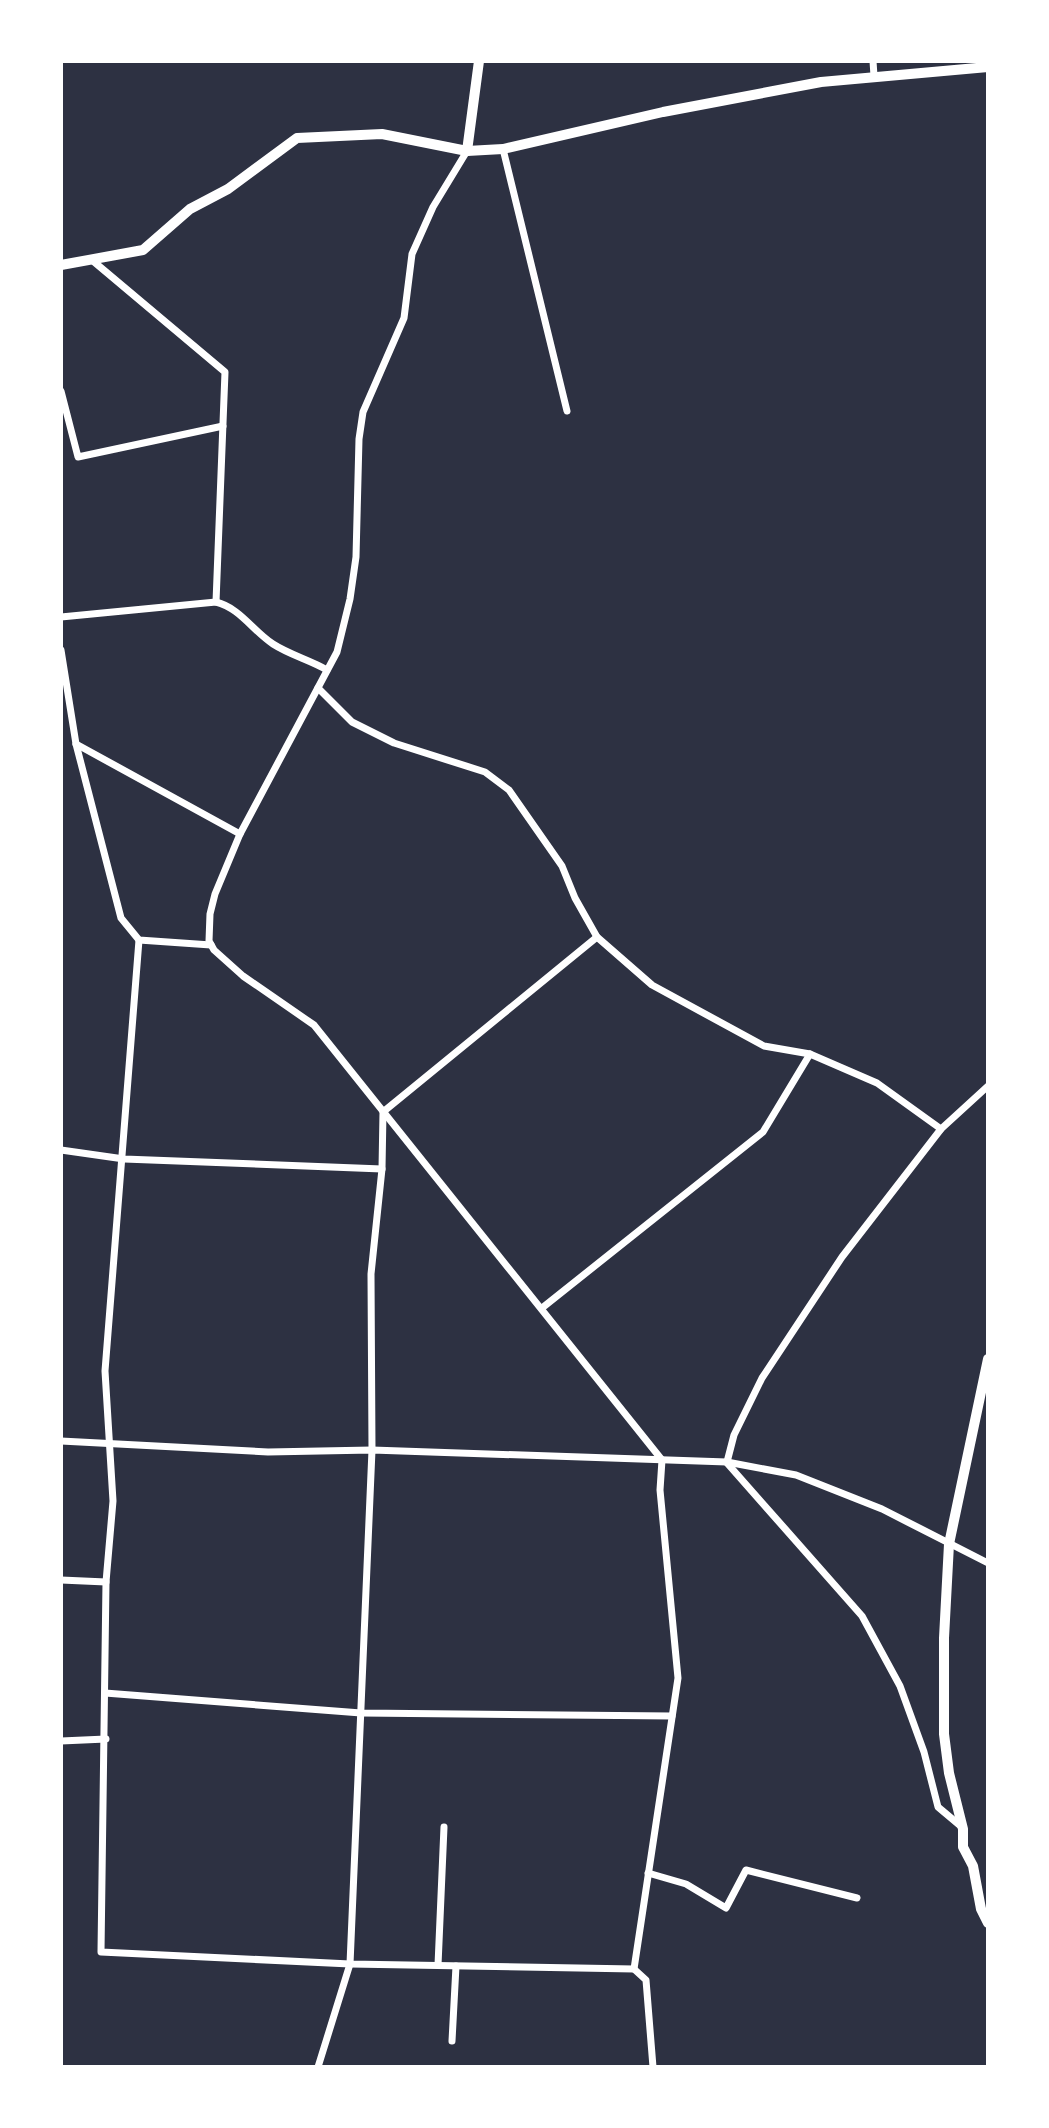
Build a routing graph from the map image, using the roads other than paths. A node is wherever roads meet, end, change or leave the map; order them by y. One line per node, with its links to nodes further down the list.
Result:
1 (479, 61): 6 (street)
2 (873, 61): 4 (street)
3 (988, 67): 4 (street)
4 (874, 76): 5 (street)
5 (503, 149): 6 (street); 10 (street)
6 (467, 151): 7 (street); 15 (street)
7 (93, 261): 8 (street); 11 (street)
8 (61, 265)
9 (61, 391): 11 (street)
10 (567, 411)
11 (223, 426): 12 (street)
12 (216, 602): 13 (street); 15 (street)
13 (61, 617)
14 (61, 650): 16 (street)
15 (327, 670): 17 (street)
16 (64, 671): 18 (street)
17 (318, 688): 19 (street); 20 (street)
18 (76, 744): 19 (street); 21 (street)
19 (240, 834): 22 (street)
20 (597, 937): 23 (street); 25 (street)
21 (139, 940): 22 (street); 28 (street)
22 (211, 945): 25 (street)
23 (810, 1054): 26 (street); 30 (street)
24 (988, 1086): 26 (street)
25 (383, 1112): 29 (street); 30 (street)
26 (942, 1129): 36 (street)
27 (61, 1150): 28 (street)
28 (124, 1159): 29 (street); 33 (street)
29 (382, 1169): 34 (street)
30 (542, 1308): 35 (street)
31 (988, 1359): 37 (street)
32 (61, 1441): 33 (street)
33 (111, 1443): 34 (street); 40 (street)
34 (372, 1450): 35 (street); 42 (street)
35 (662, 1460): 36 (street); 43 (street)
36 (727, 1462): 37 (street); 47 (street)
37 (949, 1544): 38 (street); 47 (street)
38 (988, 1563)
39 (61, 1580): 40 (street)
40 (106, 1582): 41 (street)
41 (105, 1693): 42 (street); 44 (street)
42 (361, 1713): 43 (street); 51 (street)
43 (672, 1716): 48 (street)
44 (106, 1740): 45 (street); 51 (street)
45 (61, 1741)
46 (444, 1827): 52 (street)
47 (964, 1829): 50 (street)
48 (648, 1873): 49 (street); 54 (street)
49 (857, 1898)
50 (988, 1923)
51 (350, 1964): 52 (street); 56 (street)
52 (438, 1965): 53 (street)
53 (456, 1966): 54 (street); 55 (street)
54 (634, 1969): 57 (street)
55 (452, 2041)
56 (318, 2067)
57 (653, 2067)

